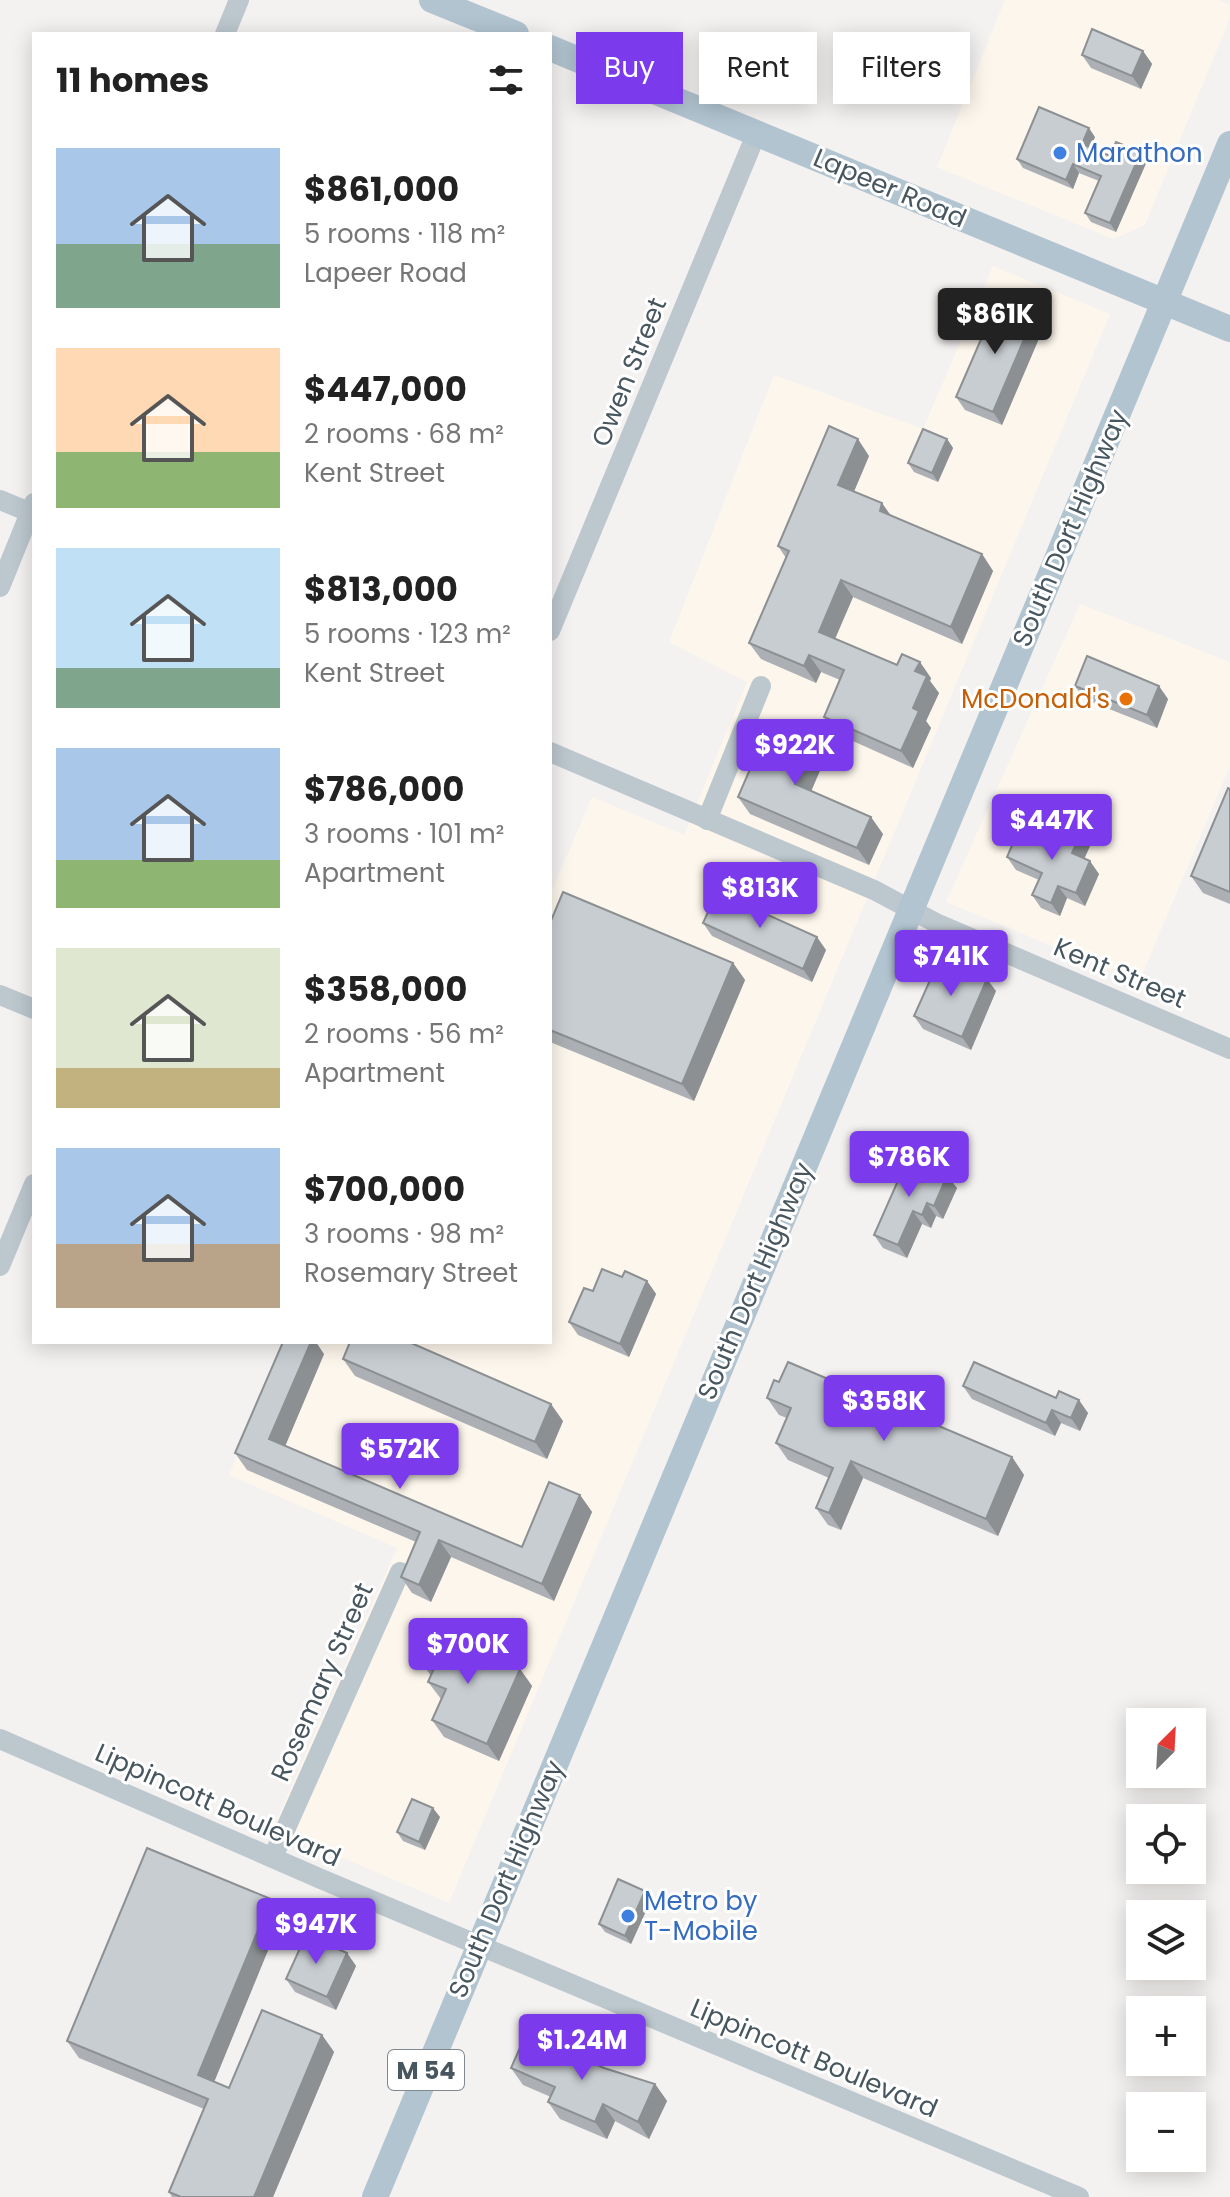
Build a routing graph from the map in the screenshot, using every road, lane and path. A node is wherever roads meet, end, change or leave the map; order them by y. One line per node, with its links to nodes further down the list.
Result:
1 (239, 0): 3 (street)
2 (432, 0): 4 (main road)
3 (226, 32)
4 (507, 32)
5 (552, 49): 6 (main road, Lapeer Road)
6 (757, 132): 8 (main road, Lapeer Road); 14 (street, Owen Street)
7 (1230, 144): 8 (main road, South Dort Highway / M 54)
8 (1165, 301): 9 (main road, Lapeer Road); 18 (main road, South Dort Highway / M 54)
9 (1230, 329)
10 (0, 500): 11 (street)
11 (32, 510)
12 (32, 512): 13 (street)
13 (0, 587)
14 (552, 626)
15 (761, 686): 17 (street)
16 (552, 753): 17 (street, Kent Street)
17 (707, 820): 18 (street, Kent Street)
18 (910, 911): 21 (street, Kent Street); 27 (main road, South Dort Highway / M 54)
19 (0, 995): 20 (street)
20 (32, 1008)
21 (1230, 1049)
22 (32, 1189): 23 (street)
23 (0, 1266)
24 (400, 1572): 26 (street, Rosemary Street)
25 (0, 1739): 26 (street, Lippincott Boulevard)
26 (273, 1857): 27 (street, Lippincott Boulevard)
27 (478, 1944): 28 (main road, South Dort Highway / M 54); 29 (street, Lippincott Boulevard)
28 (375, 2197)
29 (1079, 2197)

